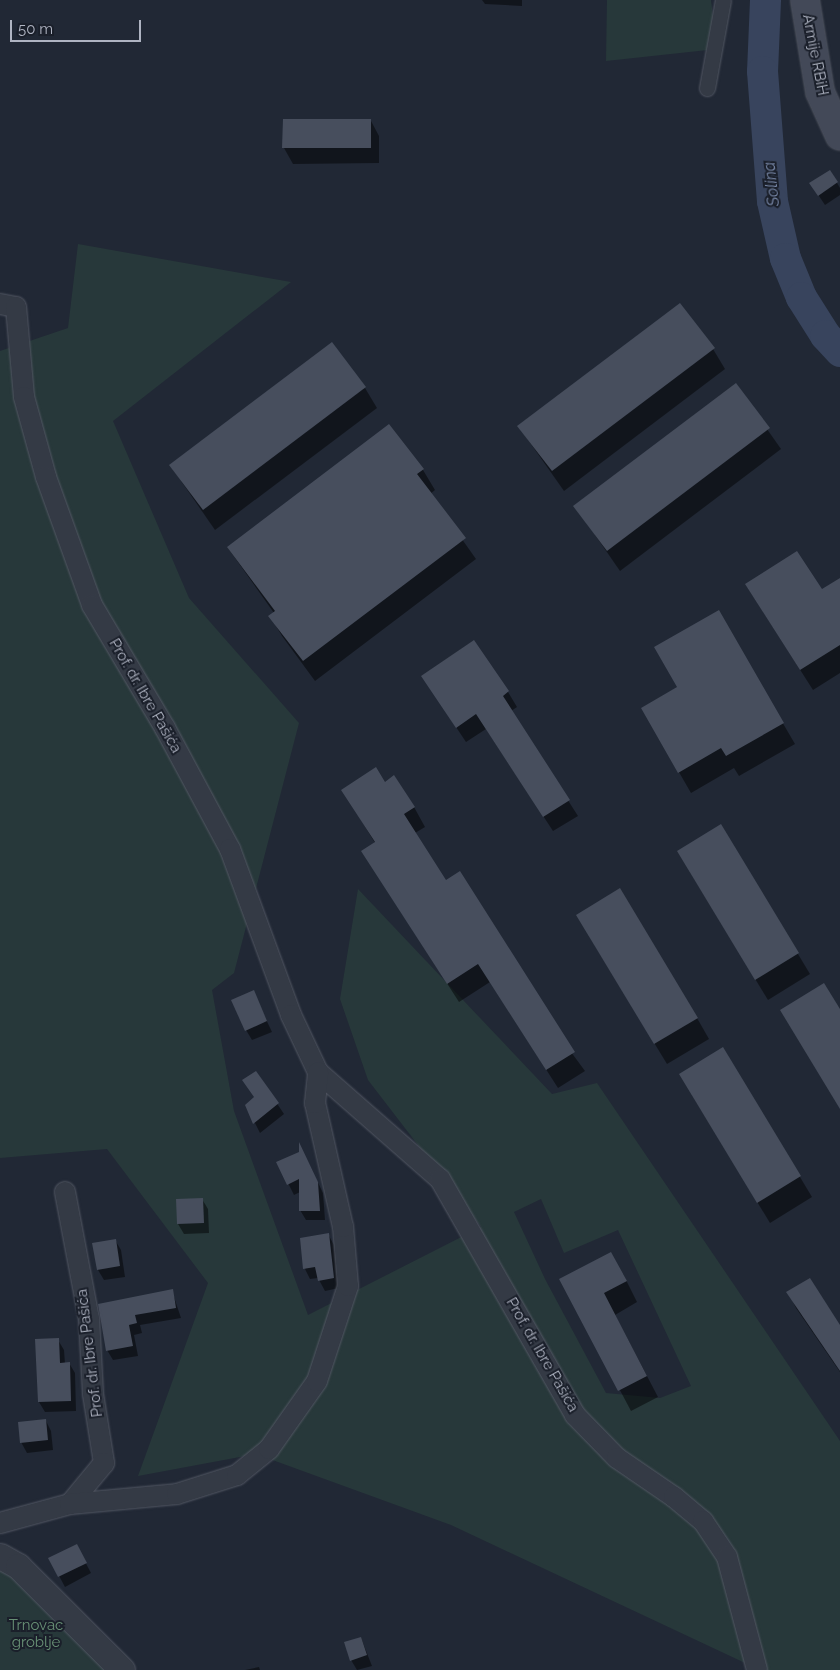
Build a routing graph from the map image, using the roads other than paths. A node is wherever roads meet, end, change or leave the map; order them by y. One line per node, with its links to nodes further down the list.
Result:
1 (723, 0): 3 (street)
2 (804, 0): 4 (main road, Armije RBiH)
3 (707, 88)
4 (840, 136)
5 (8, 305): 6 (street, Prof. dr. Ibre Pašića)
6 (318, 1072): 8 (street); 12 (street, Prof. dr. Ibre Pašića)
7 (65, 1192): 8 (street, Prof. dr. Ibre Pašića)
8 (70, 1504): 9 (street)
9 (0, 1523)
10 (0, 1556): 11 (street)
11 (122, 1670)
12 (757, 1670)

